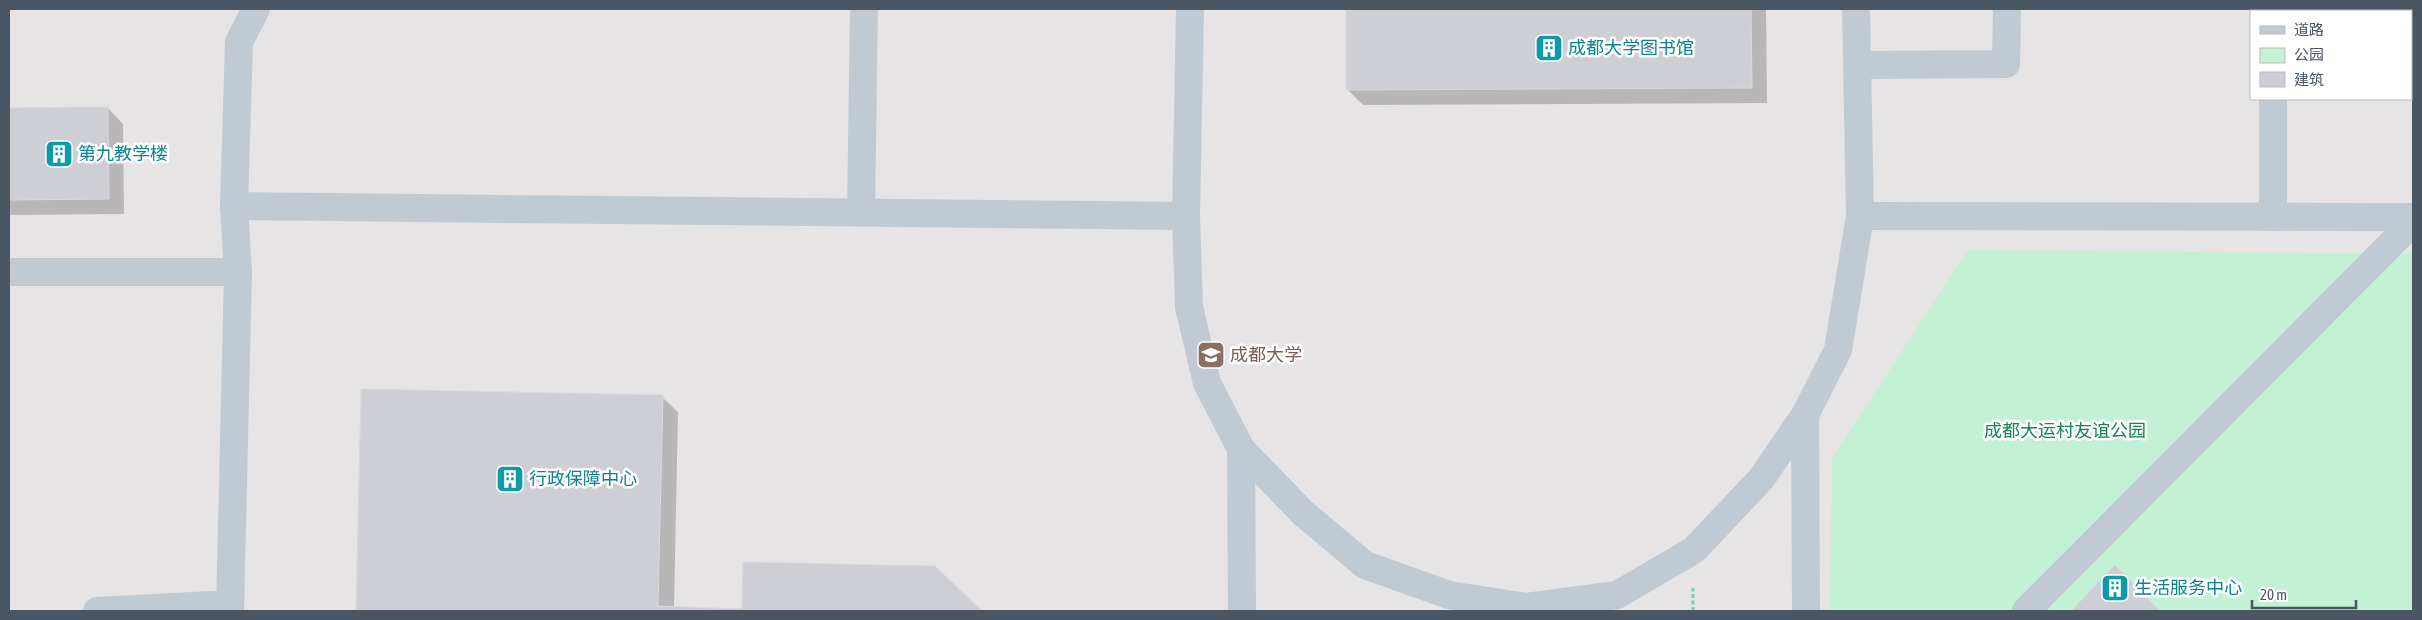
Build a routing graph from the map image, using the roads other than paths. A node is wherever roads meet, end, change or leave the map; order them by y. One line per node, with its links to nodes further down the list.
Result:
1 (256, 9): 8 (street)
2 (864, 9): 9 (street)
3 (1190, 9): 10 (street)
4 (1856, 9): 6 (street)
5 (2007, 9): 6 (street)
6 (1857, 65): 11 (street)
7 (2272, 100): 12 (street)
8 (234, 206): 9 (street); 16 (street)
9 (861, 212): 10 (street)
10 (1186, 216): 18 (street)
11 (1860, 216): 12 (street); 17 (street)
12 (2273, 217): 13 (street)
13 (2413, 217)
14 (2413, 222): 23 (street)
15 (9, 272): 16 (street)
16 (238, 272): 19 (street)
17 (1805, 415): 18 (street); 22 (street)
18 (1241, 450): 21 (street)
19 (230, 607): 20 (street)
20 (97, 611)
21 (1242, 611)
22 (1806, 611)
23 (2026, 611)

